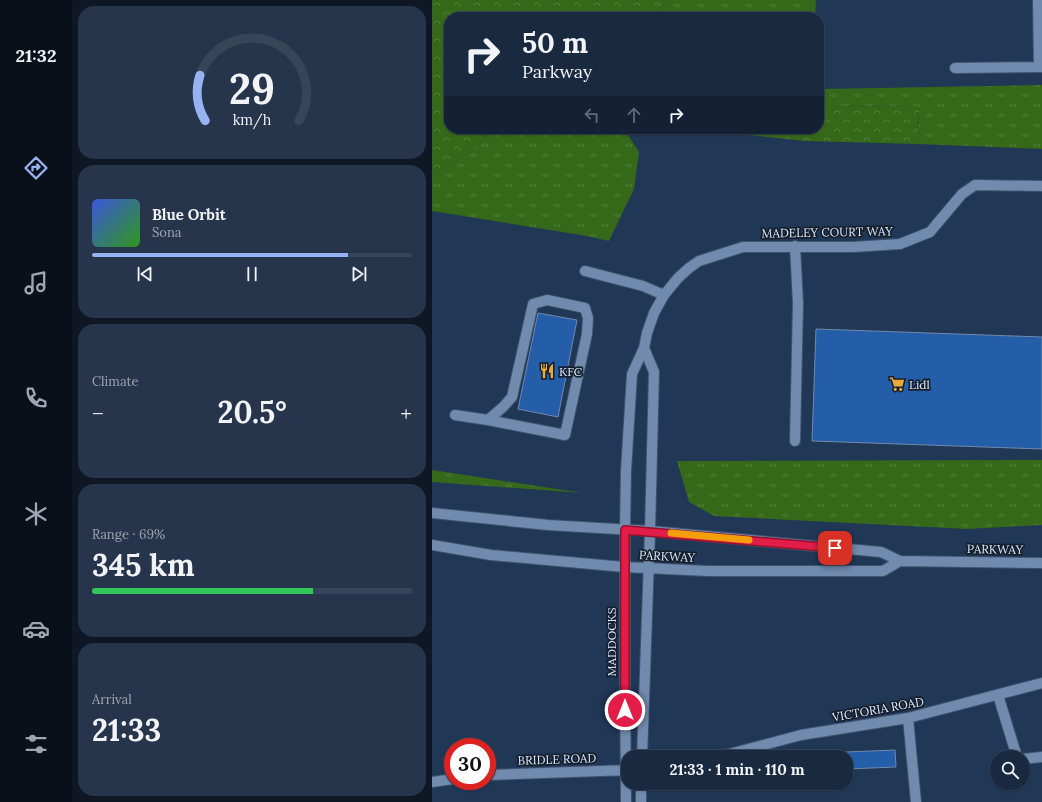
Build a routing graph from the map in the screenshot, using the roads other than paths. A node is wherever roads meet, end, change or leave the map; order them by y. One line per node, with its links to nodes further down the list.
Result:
1 (1038, 0): 2 (street)
2 (1040, 67): 3 (street)
3 (955, 68)
4 (1042, 186): 5 (street, MADELEY COURT WAY)
5 (795, 246): 7 (street, MADELEY COURT WAY); 11 (street)
6 (585, 271): 7 (street)
7 (664, 295): 8 (street, MADELEY COURT WAY)
8 (644, 348): 13 (street, MADELEY COURT WAY); 14 (street)
9 (455, 415): 10 (street)
10 (488, 420): 10 (street)
11 (795, 441)
12 (432, 513): 13 (street, PARKWAY)
13 (625, 530): 14 (street, PARKWAY); 18 (street, MADDOCKS)
14 (650, 531): 16 (street, PARKWAY); 19 (street)
15 (432, 545): 18 (street, PARKWAY)
16 (900, 561): 17 (street, PARKWAY); 19 (street, PARKWAY)
17 (1042, 563)
18 (624, 567): 19 (street, PARKWAY); 23 (street, MADDOCKS)
19 (648, 568): 24 (street)
20 (1042, 683): 21 (street, VICTORIA ROAD)
21 (998, 695): 22 (street, VICTORIA ROAD); 26 (street)
22 (908, 718): 25 (street, VICTORIA ROAD); 37 (street)
23 (627, 750)
24 (642, 750)
25 (745, 750)
26 (1014, 750)
27 (1042, 757): 28 (street)
28 (1030, 758)
29 (621, 770): 30 (street, BRIDLE ROAD)
30 (496, 775)
31 (444, 780): 32 (street)
32 (432, 782)
33 (626, 790): 35 (street, MADDOCKS)
34 (641, 790): 36 (street)
35 (626, 802)
36 (641, 802)
37 (916, 802)

